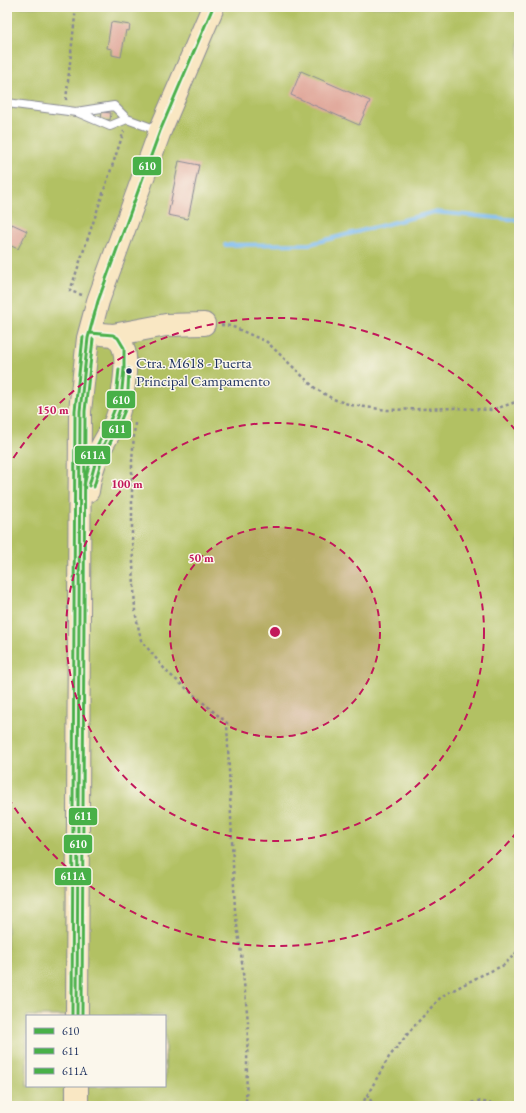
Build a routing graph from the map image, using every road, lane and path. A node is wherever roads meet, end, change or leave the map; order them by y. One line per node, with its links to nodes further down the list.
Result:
1 (76, 7): 4 (path)
2 (213, 7): 7 (main road)
3 (7, 103): 4 (lane)
4 (65, 111): 5 (lane)
5 (76, 112): 6 (lane); 6 (lane)
6 (128, 119): 7 (lane); 8 (path)
7 (160, 131): 8 (main road)
8 (100, 324): 9 (main road); 12 (main road); 12 (main road)
9 (204, 324): 10 (path)
10 (519, 402)
11 (135, 422): 18 (path)
12 (79, 547): 14 (main road)
13 (519, 950): 16 (path)
14 (77, 1015)
15 (77, 1087): 17 (main road)
16 (367, 1094): 19 (path); 20 (path)
17 (76, 1106)
18 (246, 1106)
19 (361, 1106)
20 (374, 1106)
21 (460, 1106): 22 (path)
22 (504, 1106)

